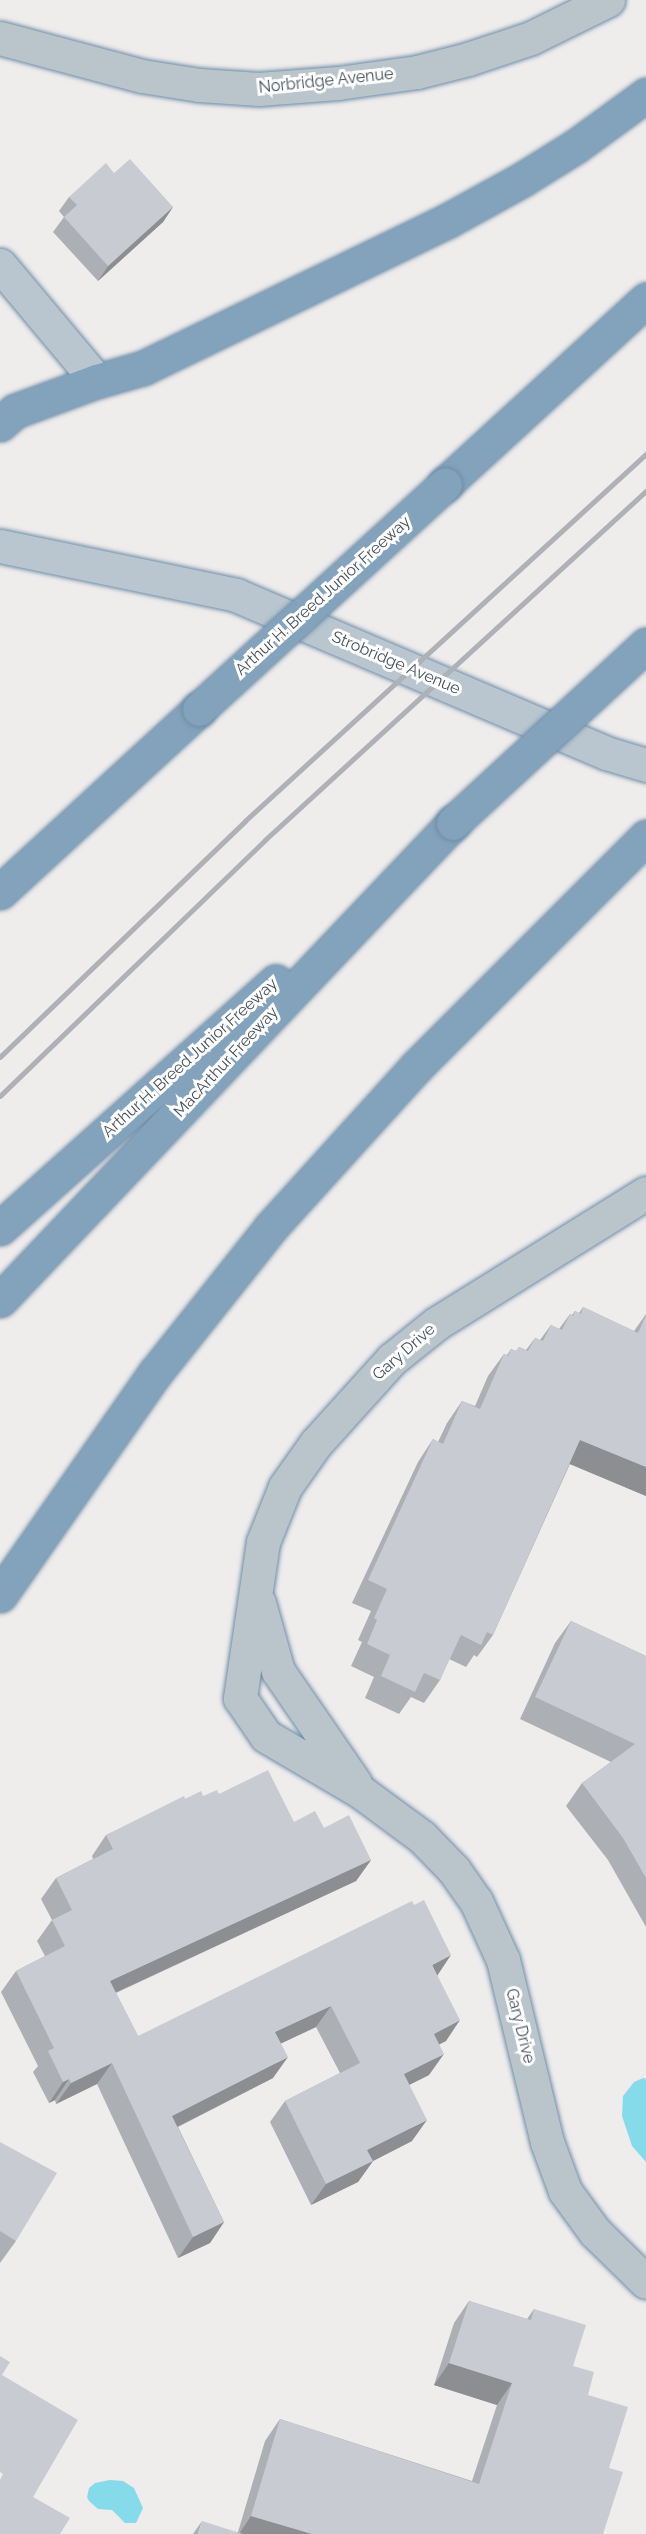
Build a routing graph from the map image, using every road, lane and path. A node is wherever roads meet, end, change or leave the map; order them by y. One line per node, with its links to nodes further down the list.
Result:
1 (608, 0): 2 (street, Norbridge Avenue)
2 (0, 38)
3 (646, 95): 6 (highway)
4 (0, 265): 6 (main road)
5 (646, 300): 13 (highway, Arthur H. Breed Junior Freeway, bridge)
6 (97, 381): 7 (highway)
7 (0, 424)
8 (0, 546): 10 (main road, Strobridge Avenue)
9 (646, 645): 11 (highway, Arthur H. Breed Junior Freeway, bridge)
10 (646, 765)
11 (453, 823): 15 (highway, Arthur H. Breed Junior Freeway); 16 (highway, MacArthur Freeway)
12 (646, 837): 18 (highway)
13 (0, 892)
14 (646, 1193): 17 (street, Gary Drive)
15 (0, 1228)
16 (0, 1300)
17 (255, 1591): 19 (street, Gary Drive); 19 (street, Gary Drive)
18 (0, 1595)
19 (361, 1792): 20 (street, Gary Drive)
20 (646, 2282)

